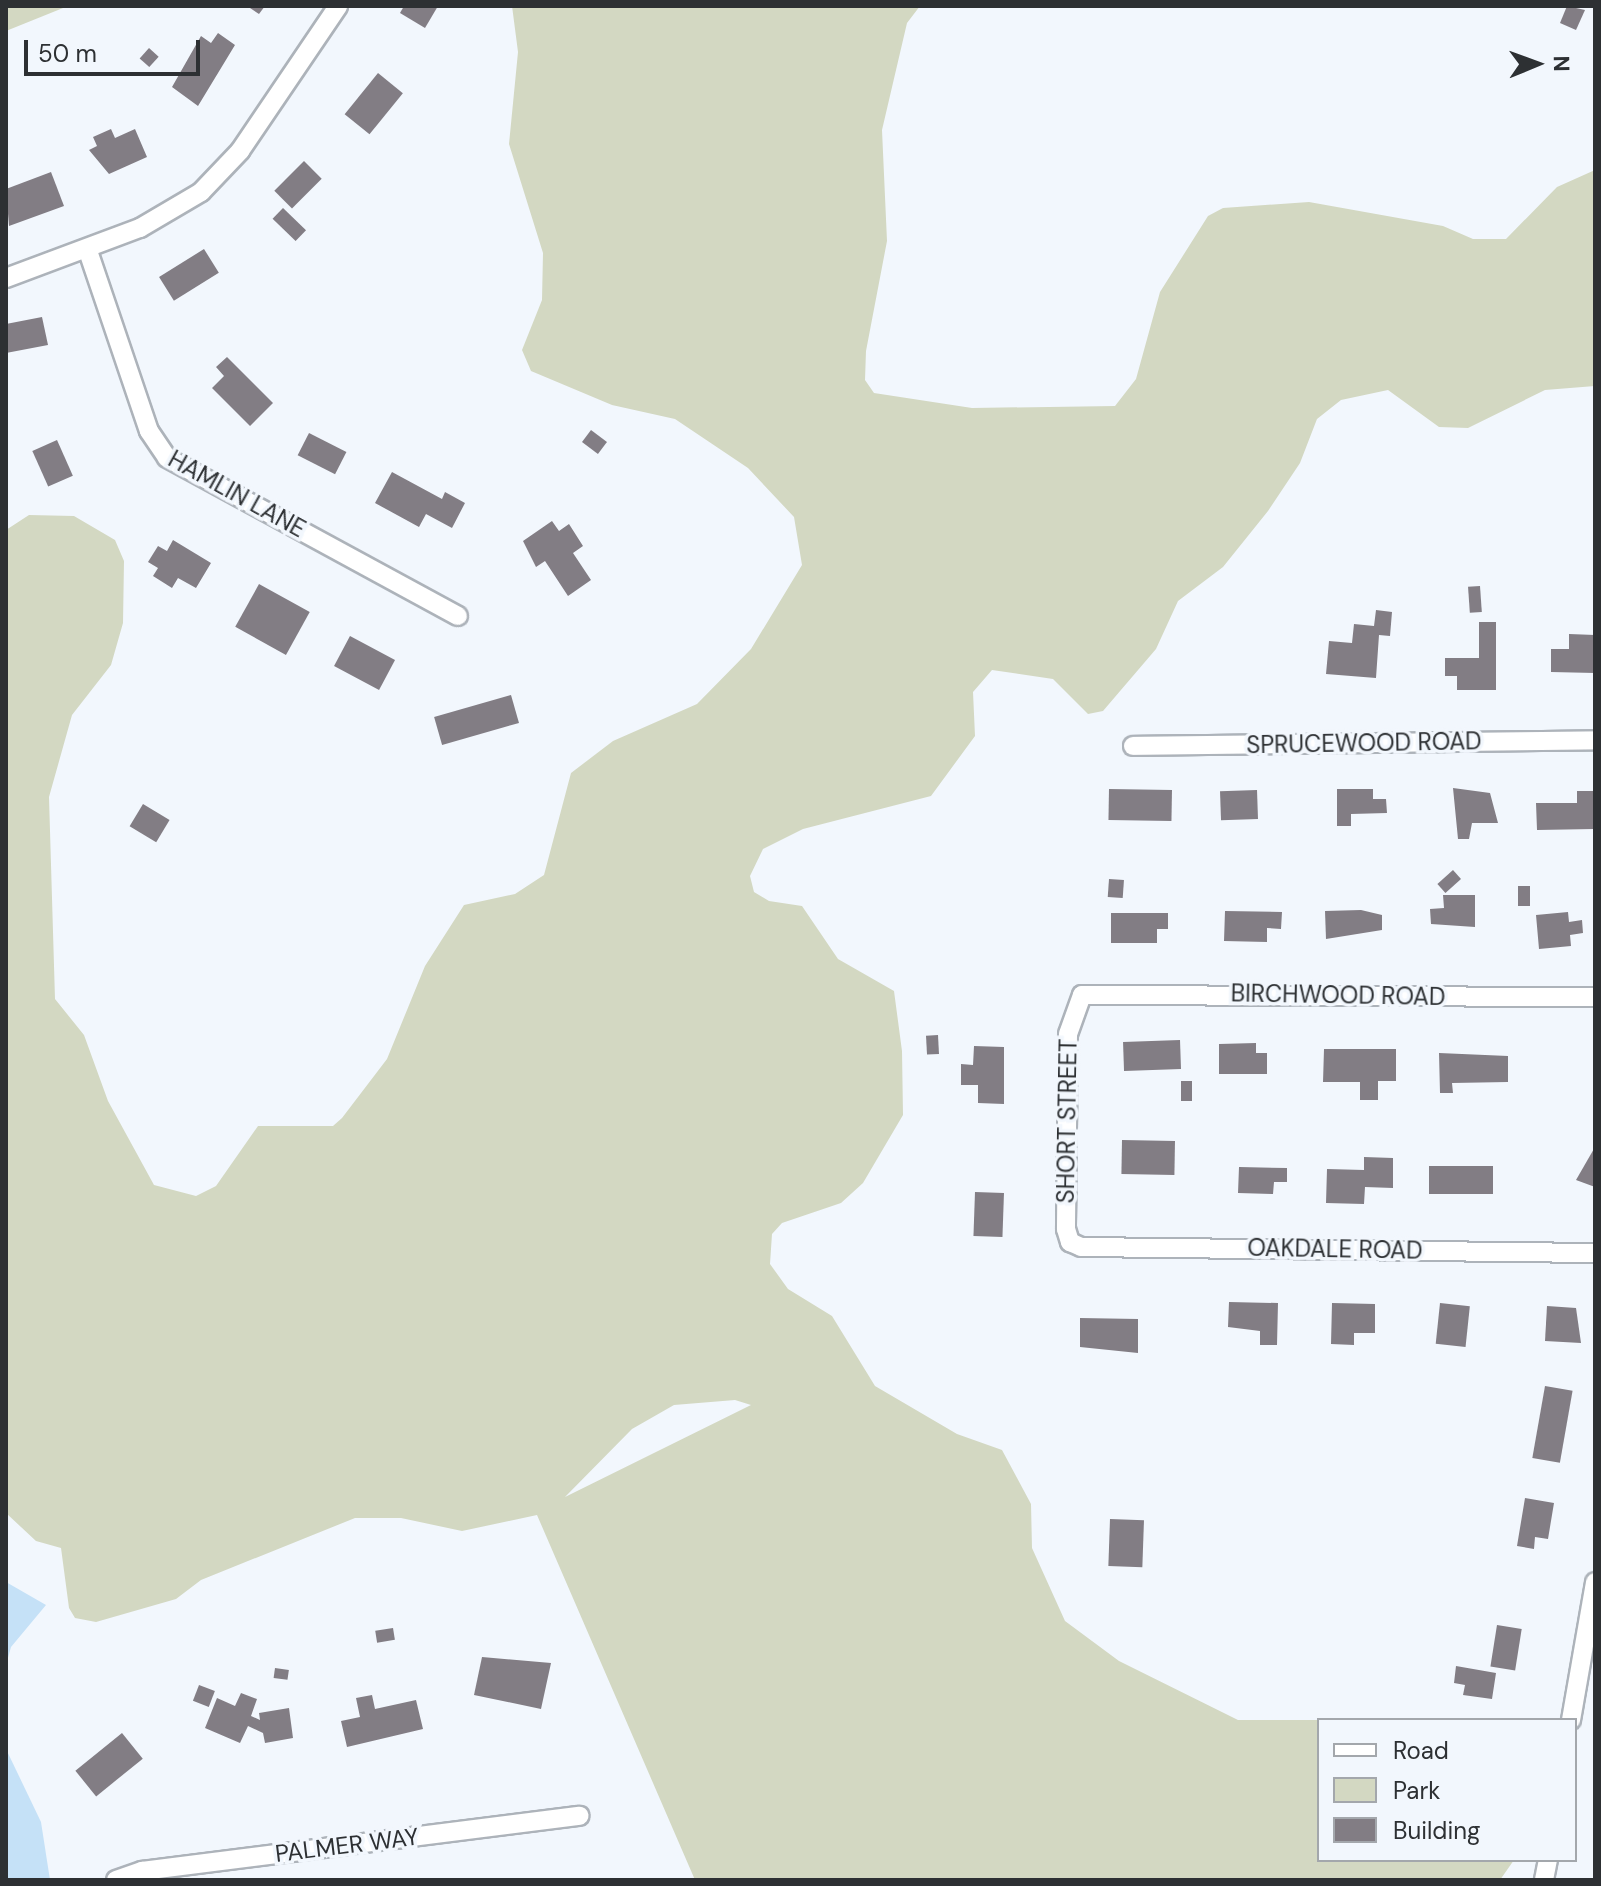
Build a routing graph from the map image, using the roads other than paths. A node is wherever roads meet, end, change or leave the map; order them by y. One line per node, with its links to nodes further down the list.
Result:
1 (338, 6): 2 (street)
2 (88, 251): 3 (street); 4 (street, HAMLIN LANE)
3 (6, 278)
4 (458, 616)
5 (1595, 740): 6 (street, SPRUCEWOOD ROAD)
6 (1133, 746)
7 (1082, 995): 8 (street, BIRCHWOOD ROAD); 9 (street, SHORT STREET)
8 (1595, 997)
9 (1075, 1246): 10 (street, OAKDALE ROAD)
10 (1595, 1253)
11 (1595, 1582): 12 (street)
12 (1571, 1718)
13 (580, 1816): 14 (street, PALMER WAY)
14 (116, 1880)

